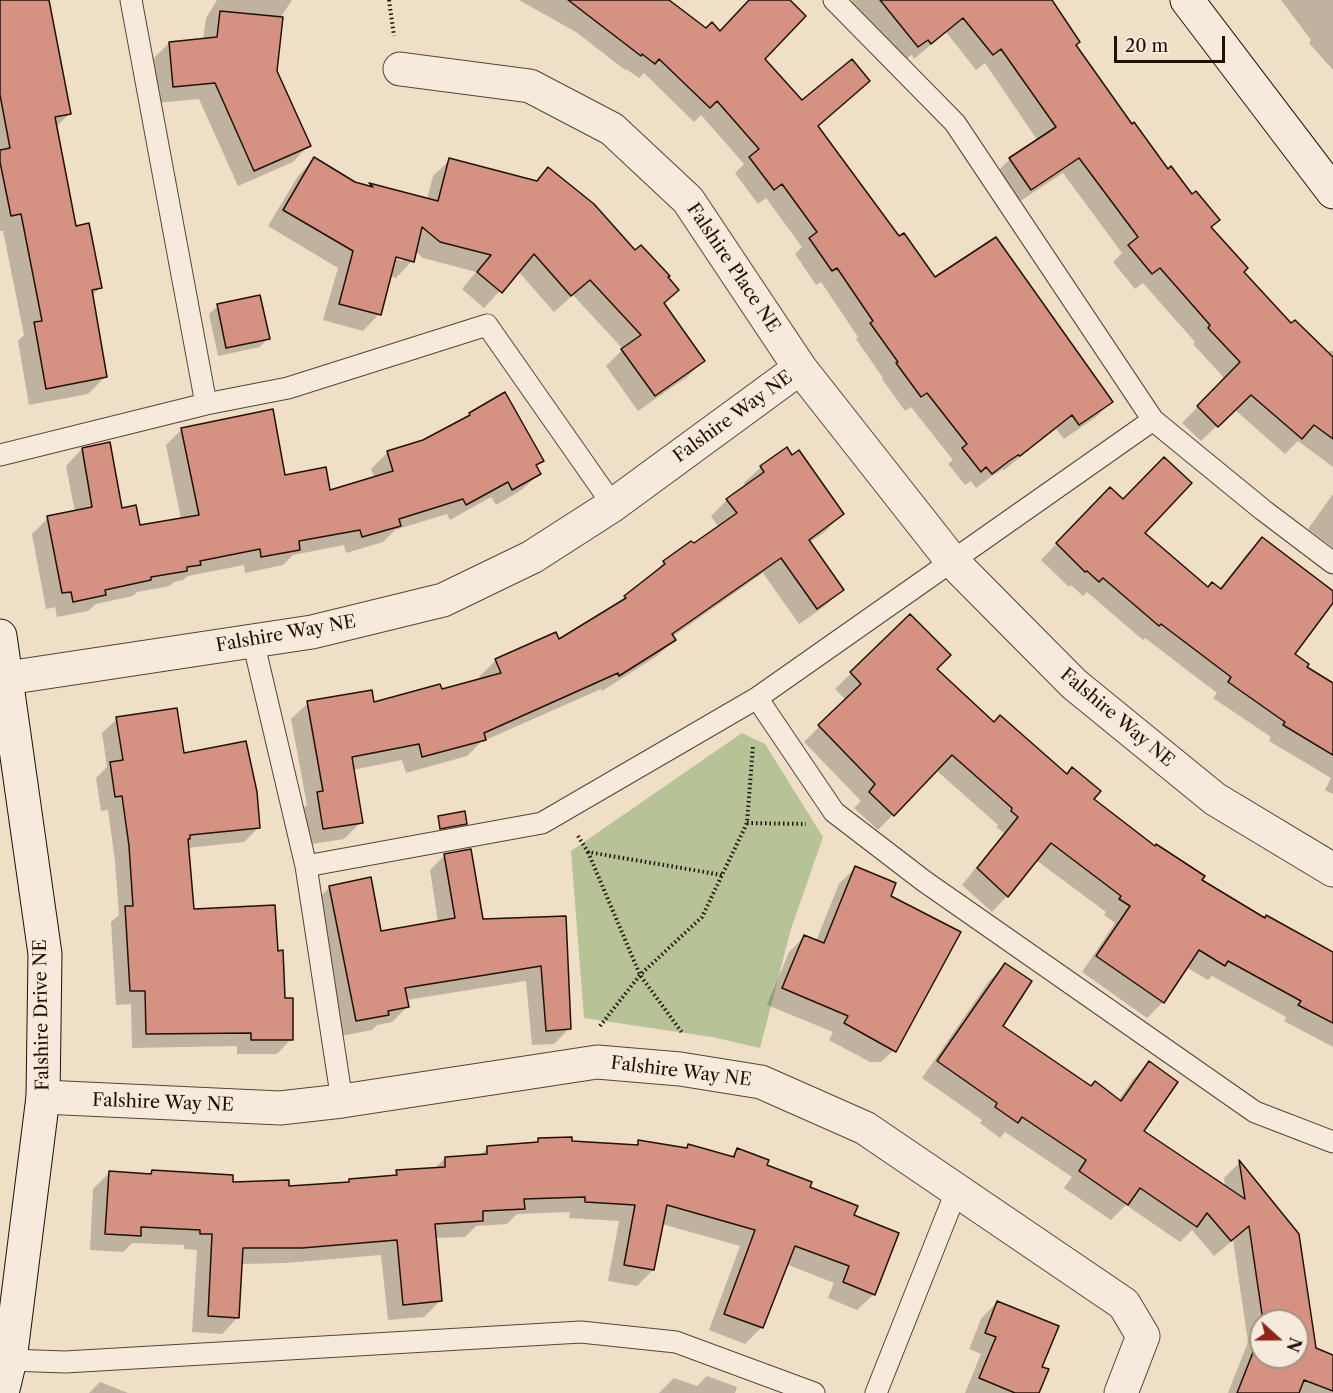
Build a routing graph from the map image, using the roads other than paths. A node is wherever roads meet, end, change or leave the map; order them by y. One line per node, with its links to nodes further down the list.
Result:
1 (131, 0): 7 (lane)
2 (834, 0): 8 (lane)
3 (1189, 1): 5 (street)
4 (400, 69): 6 (street, Falshire Place NE)
5 (1333, 192)
6 (800, 368): 10 (street, Falshire Way NE); 11 (street, Falshire Way NE)
7 (206, 404): 9 (lane); 10 (lane)
8 (1153, 420): 11 (lane); 12 (lane)
9 (0, 455)
10 (613, 505): 14 (street, Falshire Way NE)
11 (952, 561): 16 (lane); 18 (street, Falshire Way NE)
12 (1333, 563)
13 (0, 636): 15 (street, Falshire Drive NE)
14 (253, 641): 15 (street, Falshire Way NE); 17 (lane)
15 (8, 678): 19 (street, Falshire Drive NE)
16 (763, 706): 17 (lane); 21 (lane)
17 (306, 866): 20 (lane)
18 (1333, 870)
19 (43, 1097): 20 (street, Falshire Way NE); 23 (street, Falshire Drive NE)
20 (342, 1101): 22 (street, Falshire Way NE)
21 (1333, 1142)
22 (956, 1192): 26 (lane); 27 (street, Falshire Way NE)
23 (10, 1360): 24 (street, Falshire Drive NE); 25 (lane)
24 (2, 1393)
25 (814, 1393)
26 (876, 1393)
27 (1121, 1393)

